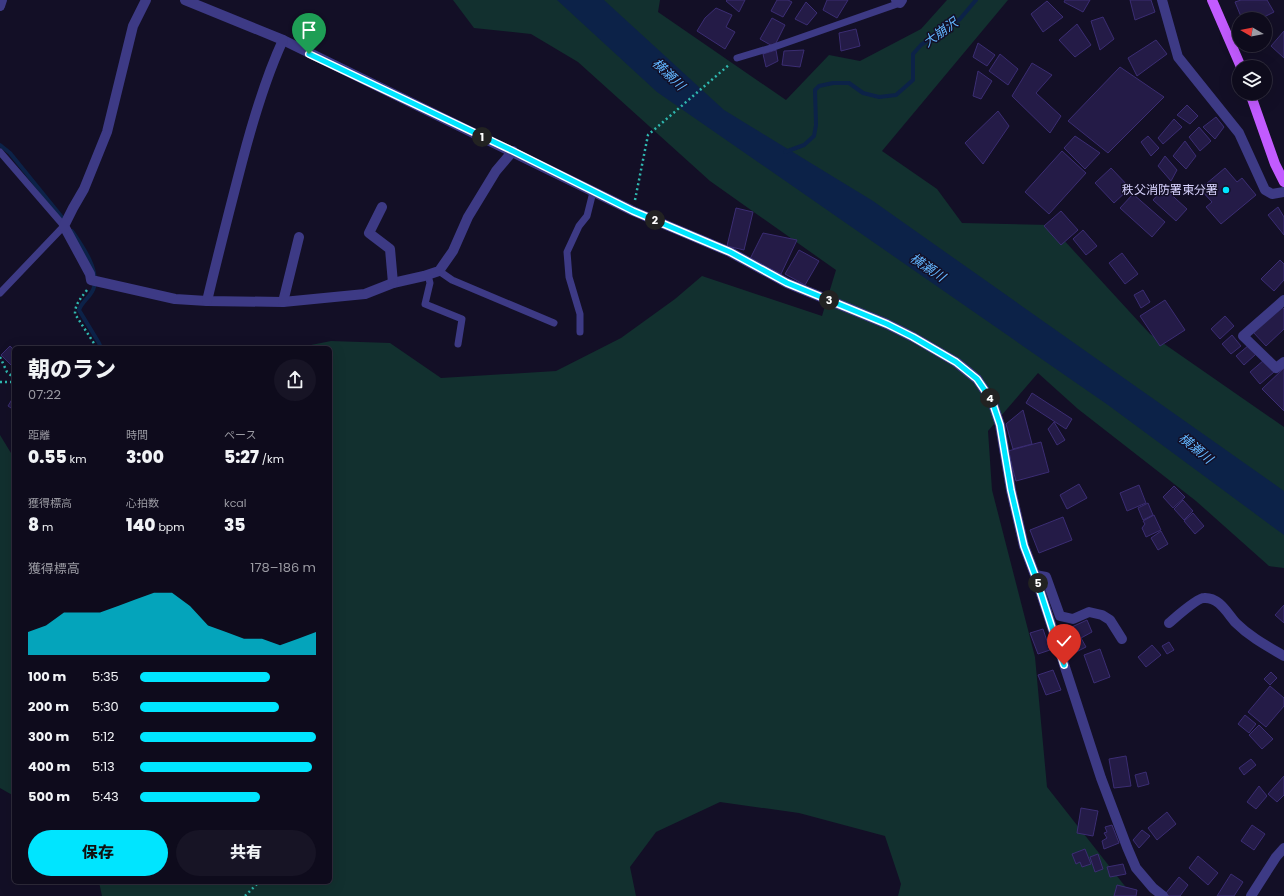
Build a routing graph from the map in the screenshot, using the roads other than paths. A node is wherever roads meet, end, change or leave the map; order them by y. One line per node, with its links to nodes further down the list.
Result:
1 (2, 0): 7 (street)
2 (146, 0): 18 (street)
3 (185, 0): 8 (street)
4 (1162, 0): 16 (street)
5 (1212, 0): 10 (main road)
6 (900, 1): 9 (lane)
7 (0, 6)
8 (282, 40): 12 (street); 25 (street)
9 (736, 58)
10 (1238, 60)
11 (1252, 100): 14 (main road)
12 (513, 151): 15 (street); 20 (street)
13 (0, 152): 18 (lane)
14 (1284, 182)
15 (593, 192): 28 (lane); 31 (street)
16 (1284, 192)
17 (382, 208): 22 (street)
18 (64, 226): 23 (lane); 25 (street)
19 (299, 237): 26 (street)
20 (439, 271): 21 (street); 27 (lane)
21 (428, 275): 22 (street); 29 (lane)
22 (393, 284): 26 (street)
23 (0, 293)
24 (1284, 300): 30 (street)
25 (207, 301): 26 (street)
26 (283, 302)
27 (554, 323)
28 (580, 332)
29 (458, 344)
30 (1284, 362)
31 (1035, 575): 33 (street); 36 (street)
32 (1169, 623): 34 (street)
33 (1122, 639)
34 (1284, 656)
35 (1284, 848): 37 (street)
36 (1163, 896)
37 (1251, 896)

